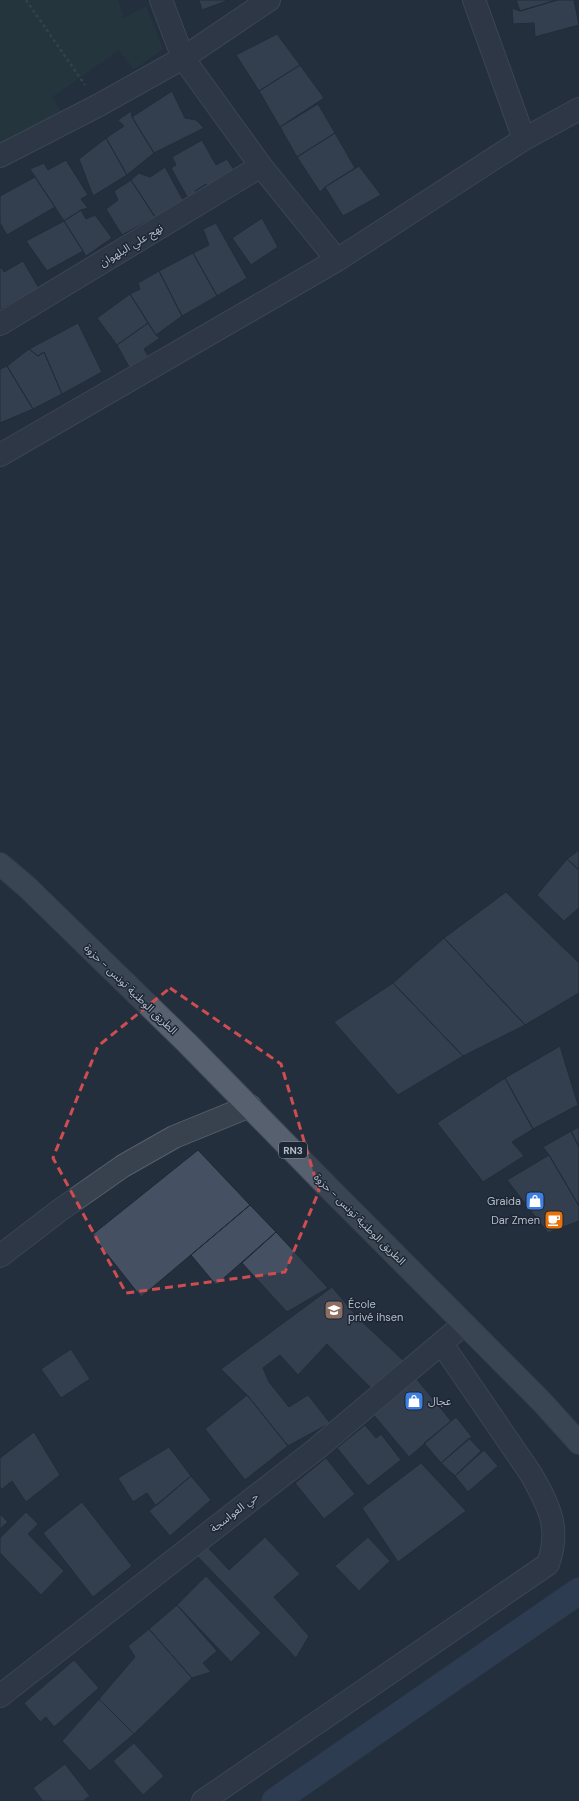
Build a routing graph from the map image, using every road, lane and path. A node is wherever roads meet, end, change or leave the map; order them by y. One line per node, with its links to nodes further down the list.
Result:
1 (26, 0): 6 (path)
2 (161, 0): 5 (street)
3 (269, 0): 5 (street)
4 (474, 0): 8 (street)
5 (183, 58): 6 (street); 10 (street)
6 (98, 105): 9 (street)
7 (579, 109): 8 (street)
8 (524, 139): 11 (street)
9 (0, 156)
10 (261, 166): 11 (street); 12 (street, نهج علي البلهوان)
11 (337, 260): 13 (street)
12 (0, 324)
13 (0, 455)
14 (0, 864): 15 (main road, الطريق الوطنية تونس - حزوة / RN3)
15 (250, 1106): 16 (street); 17 (main road, الطريق الوطنية تونس - حزوة / RN3)
16 (0, 1256)
17 (464, 1324): 18 (street, حي العواسجة); 19 (main road, الطريق الوطنية تونس - حزوة / RN3)
18 (442, 1344): 20 (street, حي العواسجة); 21 (street)
19 (579, 1443)
20 (0, 1696)
21 (203, 1801)

